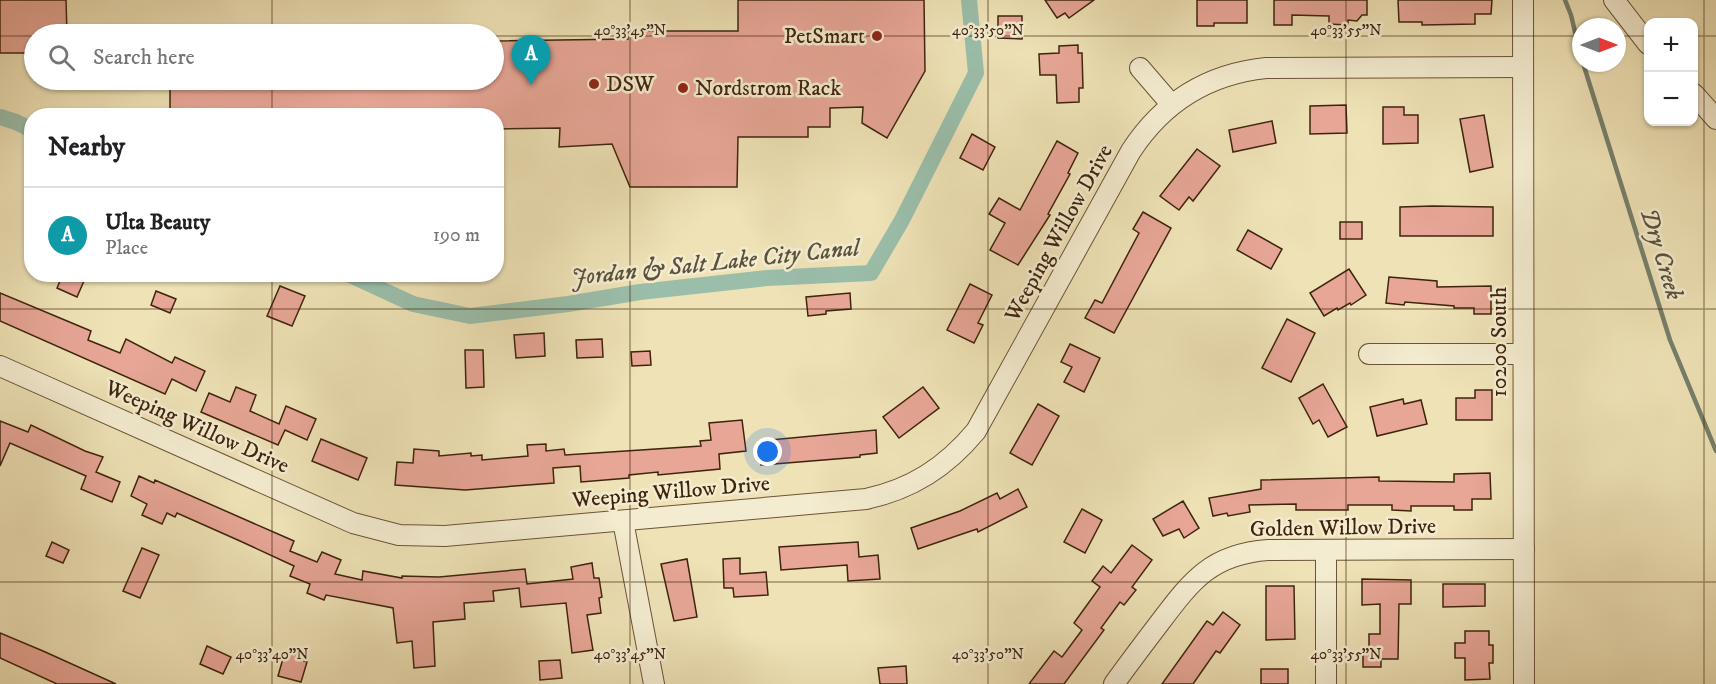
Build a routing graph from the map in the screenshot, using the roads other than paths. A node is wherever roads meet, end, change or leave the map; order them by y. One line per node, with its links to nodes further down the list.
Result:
1 (1523, 0): 4 (street, 10200 South)
2 (1614, 0): 3 (street)
3 (1644, 39)
4 (1523, 67): 7 (street, Weeping Willow Drive); 10 (street, 10200 South)
5 (1140, 68): 7 (street)
6 (1698, 98): 8 (street)
7 (1171, 105): 12 (street, Weeping Willow Drive)
8 (1716, 118)
9 (1369, 354): 10 (street)
10 (1523, 354): 13 (street, 10200 South)
11 (0, 366): 12 (street, Weeping Willow Drive)
12 (622, 521): 15 (street)
13 (1524, 549): 14 (street, Golden Willow Drive); 18 (street, 10200 South)
14 (1326, 550): 16 (street, Golden Willow Drive); 17 (street)
15 (654, 684)
16 (1114, 684)
17 (1326, 684)
18 (1524, 684)

